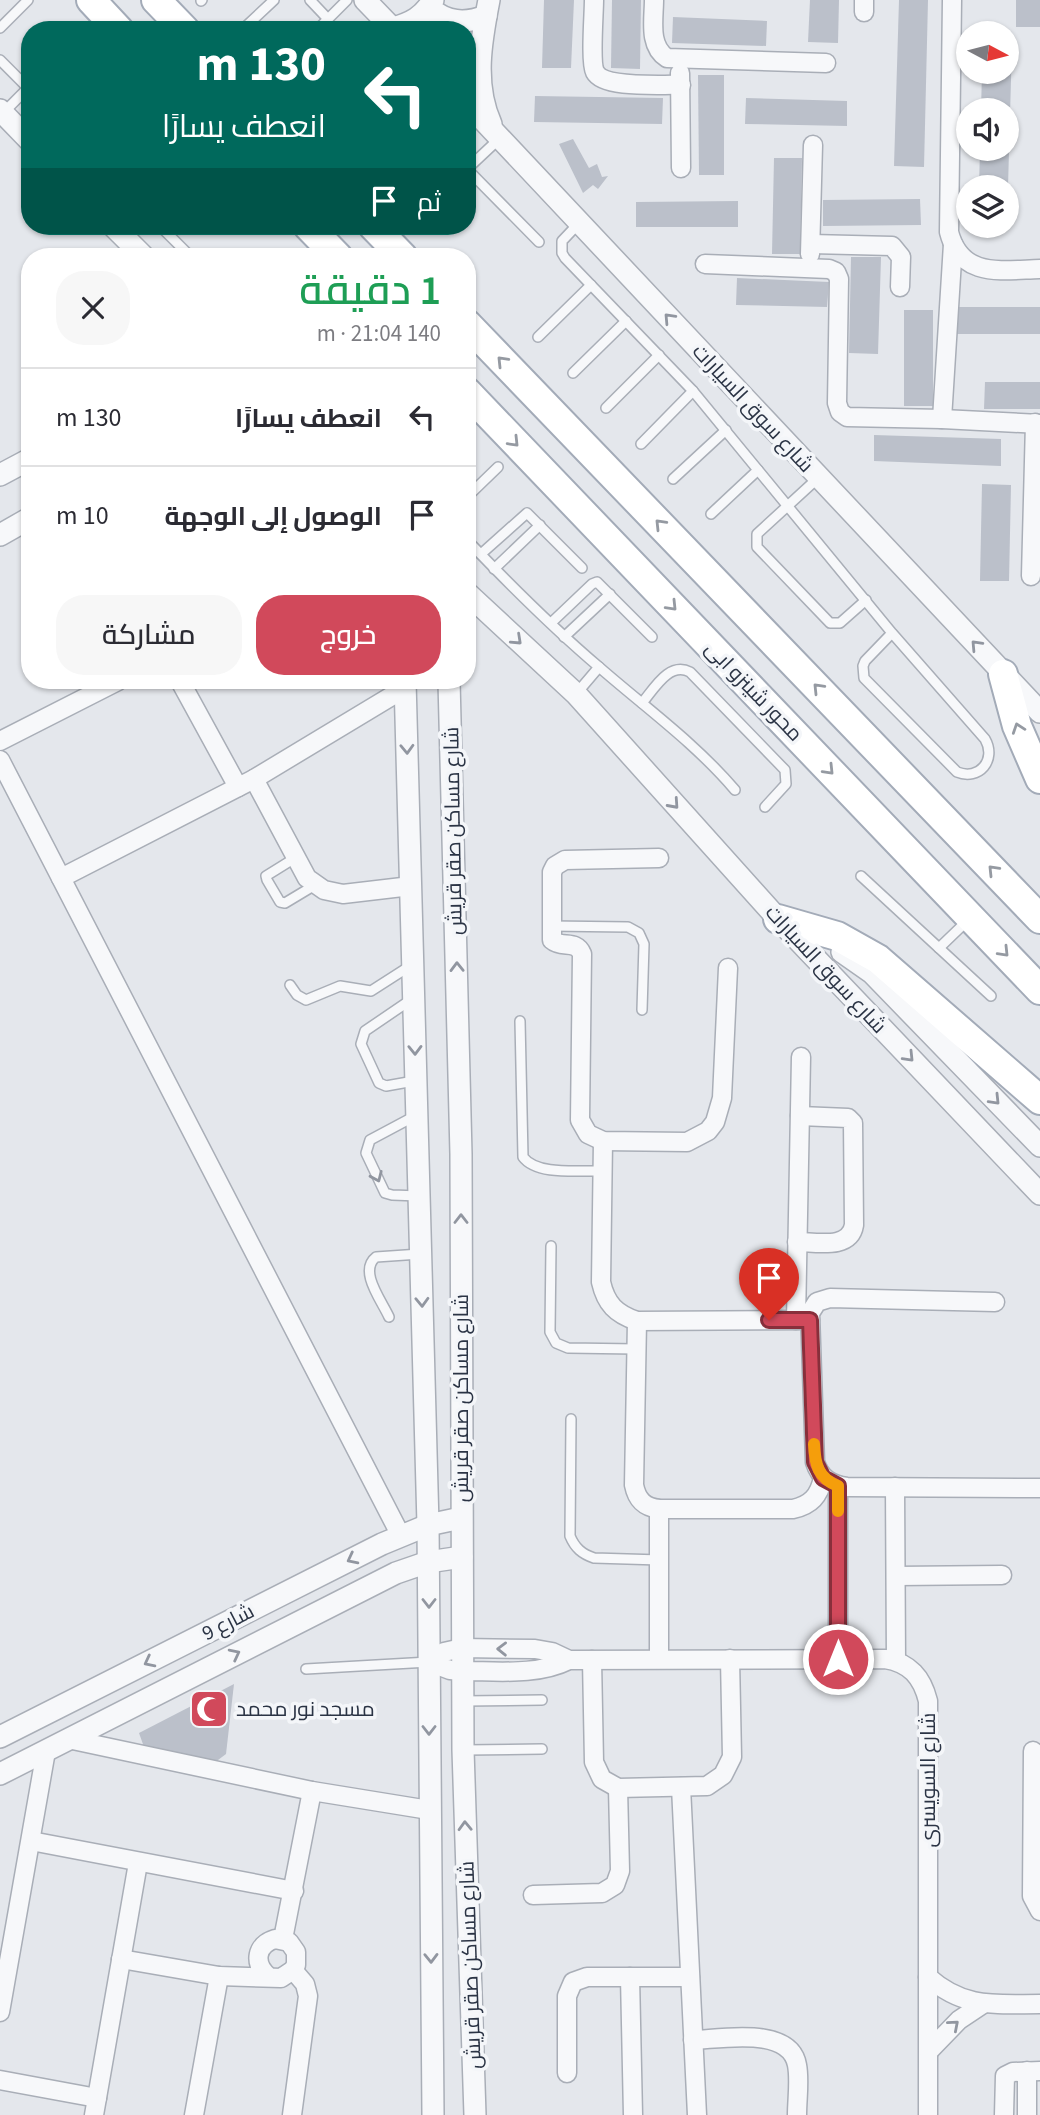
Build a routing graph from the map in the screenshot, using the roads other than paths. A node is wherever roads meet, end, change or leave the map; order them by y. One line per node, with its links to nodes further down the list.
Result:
1 (28, 0): 21 (lane)
2 (91, 0): 14 (main road)
3 (156, 0): 15 (main road)
4 (274, 0): 16 (lane)
5 (310, 0): 13 (lane)
6 (347, 0): 13 (lane)
7 (365, 0): 17 (street)
8 (594, 0): 26 (street)
9 (654, 0): 22 (street)
10 (952, 0): 43 (street)
11 (431, 4): 18 (street); 19 (street)
12 (488, 8): 20 (street); 31 (street)
13 (328, 19)
14 (111, 21)
15 (176, 21)
16 (252, 21)
17 (385, 21)
18 (414, 21)
19 (458, 21)
20 (465, 21)
21 (0, 28)
22 (680, 59): 24 (street); 26 (street)
23 (0, 60): 25 (lane)
24 (826, 63)
25 (21, 81)
26 (681, 85): 34 (street)
27 (21, 96): 28 (lane)
28 (1, 112): 30 (street)
29 (476, 113): 31 (street, شارع سوق السيارات)
30 (21, 132)
31 (497, 133): 33 (lane); 36 (street, شارع سوق السيارات)
32 (813, 145): 42 (street)
33 (476, 158)
34 (681, 168)
35 (476, 178): 41 (lane)
36 (580, 222): 51 (lane); 69 (street, شارع سوق السيارات, one-way to 36)
37 (122, 235): 44 (street)
38 (169, 235): 45 (lane)
39 (316, 235): 46 (main road)
40 (382, 235): 47 (main road)
41 (539, 242)
42 (811, 244): 49 (street); 52 (street)
43 (953, 244): 50 (street); 61 (street)
44 (135, 248)
45 (182, 248)
46 (329, 248)
47 (394, 248)
48 (705, 264): 49 (street)
49 (810, 268): 61 (street)
50 (1040, 270)
51 (591, 285): 53 (lane); 55 (lane)
52 (901, 287)
53 (626, 321): 56 (lane); 57 (lane)
54 (476, 333): 112 (main road, one-way to 54)
55 (538, 337)
56 (659, 355): 58 (lane); 60 (lane)
57 (573, 373)
58 (693, 391): 63 (lane); 64 (lane)
59 (476, 401): 111 (main road, محور شينزو ابى, one-way to 111)
60 (606, 408)
61 (942, 418): 62 (street)
62 (1037, 424): 81 (street)
63 (726, 430): 67 (lane); 70 (lane)
64 (641, 444)
65 (21, 464): 68 (street)
66 (498, 467): 71 (lane)
67 (758, 470): 72 (lane); 73 (lane)
68 (0, 475)
69 (818, 478): 72 (lane); 90 (street, شارع سوق السيارات, one-way to 69)
70 (674, 479)
71 (476, 488)
72 (787, 506): 83 (lane); 83 (lane)
73 (711, 514)
74 (21, 523): 76 (street)
75 (540, 525): 78 (lane); 79 (lane); 80 (lane)
76 (0, 534)
77 (476, 549): 78 (lane)
78 (481, 554): 80 (lane)
79 (582, 568)
80 (494, 569): 85 (lane)
81 (1031, 576)
82 (610, 594): 85 (lane); 87 (lane); 88 (lane)
83 (866, 600): 86 (lane)
84 (476, 601): 96 (street, شارع سوق السيارات, one-way to 96)
85 (551, 623): 87 (lane)
86 (892, 633): 86 (lane)
87 (564, 637): 89 (lane)
88 (652, 637)
89 (599, 667): 96 (lane); 97 (lane)
90 (1003, 674): 98 (street, شارع سوق السيارات); 101 (main road, one-way to 90)
91 (102, 689): 99 (street)
92 (185, 689): 102 (street)
93 (399, 689): 102 (street)
94 (405, 689): 110 (street, شارع مساكن صقر قريش, one-way to 110)
95 (449, 689): 147 (street, شارع مساكن صقر قريش, one-way to 95)
96 (576, 694): 114 (street, شارع سوق السيارات, one-way to 114)
97 (642, 703): 103 (lane); 104 (lane)
98 (1040, 712)
99 (0, 741)
100 (0, 760): 108 (street)
101 (1040, 779)
102 (246, 783): 105 (street); 108 (street)
103 (735, 790)
104 (765, 807)
105 (295, 858): 109 (street); 109 (lane)
106 (659, 858): 113 (street)
107 (861, 876): 115 (lane)
108 (61, 878): 149 (street)
109 (316, 885): 110 (street)
110 (411, 886): 116 (street, شارع مساكن صقر قريش)
111 (971, 918): 115 (lane); 119 (main road, محور شينزو ابى, one-way to 119)
112 (1040, 919)
113 (550, 926): 122 (lane); 129 (street)
114 (786, 928): 126 (main road); 130 (street, one-way to 130); 132 (street, شارع سوق السيارات, one-way to 132)
115 (939, 948): 120 (lane)
116 (413, 964): 118 (lane); 121 (street, شارع مساكن صقر قريش)
117 (728, 968): 129 (street)
118 (290, 985)
119 (1040, 990)
120 (991, 996)
121 (414, 998): 125 (street, شارع مساكن صقر قريش, one-way to 125); 125 (lane)
122 (642, 1010)
123 (520, 1021): 131 (lane)
124 (801, 1057): 128 (street)
125 (416, 1081): 127 (street, شارع مساكن صقر قريش)
126 (1040, 1100)
127 (417, 1115): 133 (street, شارع مساكن صقر قريش); 133 (lane, one-way to 133)
128 (800, 1116): 134 (street); 134 (street)
129 (603, 1140): 131 (street)
130 (1040, 1146)
131 (603, 1171): 140 (street)
132 (1040, 1194)
133 (419, 1196): 136 (street, شارع مساكن صقر قريش)
134 (797, 1242): 139 (street)
135 (551, 1246): 141 (lane)
136 (420, 1254): 138 (lane); 148 (street, شارع مساكن صقر قريش, one-way to 148)
137 (995, 1302): 139 (street)
138 (389, 1317)
139 (803, 1320): 140 (street); 143 (street)
140 (637, 1321): 141 (street)
141 (636, 1349): 146 (street)
142 (571, 1419): 151 (lane)
143 (831, 1482): 144 (street); 146 (street); 158 (street)
144 (895, 1487): 145 (street); 154 (street)
145 (1040, 1488)
146 (659, 1509): 151 (street)
147 (461, 1518): 148 (street, شارع 9); 150 (street, شارع مساكن صقر قريش)
148 (428, 1525): 149 (street, شارع 9); 152 (street, شارع مساكن صقر قريش)
149 (401, 1536): 167 (street, شارع 9, one-way to 167)
150 (462, 1556): 152 (street, شارع 9); 155 (street, شارع مساكن صقر قريش)
151 (660, 1560): 156 (street)
152 (428, 1562): 162 (street, شارع مساكن صقر قريش, one-way to 162); 168 (street, شارع 9, one-way to 152)
153 (1002, 1575): 154 (street)
154 (895, 1576): 161 (street)
155 (462, 1648): 159 (street, one-way to 155); 162 (street); 164 (street, شارع مساكن صقر قريش)
156 (659, 1659): 157 (street); 160 (street)
157 (730, 1659): 158 (street); 174 (street)
158 (838, 1659): 161 (street)
159 (569, 1660): 160 (street); 164 (street)
160 (592, 1660): 175 (street)
161 (896, 1661): 190 (street, شارع السويسرى)
162 (429, 1662): 163 (lane); 164 (street); 177 (street, شارع مساكن صقر قريش, one-way to 177)
163 (306, 1669)
164 (462, 1671): 166 (street, شارع مساكن صقر قريش)
165 (542, 1700): 166 (lane)
166 (462, 1701): 171 (street, شارع مساكن صقر قريش)
167 (0, 1737)
168 (68, 1739): 170 (street, شارع 9); 176 (street)
169 (542, 1749): 171 (lane)
170 (46, 1751): 173 (street, شارع 9); 178 (street)
171 (463, 1751): 203 (street, شارع مساكن صقر قريش, one-way to 171)
172 (1033, 1751): 182 (street)
173 (0, 1774)
174 (681, 1787): 175 (street); 189 (street)
175 (618, 1788): 181 (street)
176 (312, 1791): 177 (street); 180 (street)
177 (429, 1810): 202 (street, شارع مساكن صقر قريش, one-way to 202)
178 (31, 1841): 179 (street); 193 (street)
179 (138, 1863): 180 (street); 184 (street)
180 (294, 1891): 183 (street)
181 (533, 1895)
182 (1040, 1911)
183 (283, 1939): 185 (street); 187 (street)
184 (121, 1959): 186 (street); 199 (street)
185 (293, 1970): 187 (street); 201 (street)
186 (219, 1976): 187 (street); 200 (street)
187 (268, 1976)
188 (630, 1977): 189 (street); 197 (street); 204 (street)
189 (690, 1977): 194 (street)
190 (928, 1977): 191 (street); 195 (street, شارع السويسرى)
191 (983, 2004): 192 (street); 195 (street, one-way to 191)
192 (1040, 2004)
193 (0, 2012)
194 (694, 2040): 205 (street); 206 (street)
195 (929, 2051): 207 (street, شارع السويسرى)
196 (1033, 2071): 208 (street); 209 (street)
197 (567, 2073)
198 (0, 2080): 199 (street)
199 (96, 2106)
200 (194, 2115)
201 (292, 2115)
202 (433, 2115)
203 (475, 2115)
204 (633, 2115)
205 (697, 2115)
206 (797, 2115)
207 (928, 2115)
208 (1004, 2115)
209 (1027, 2115)

